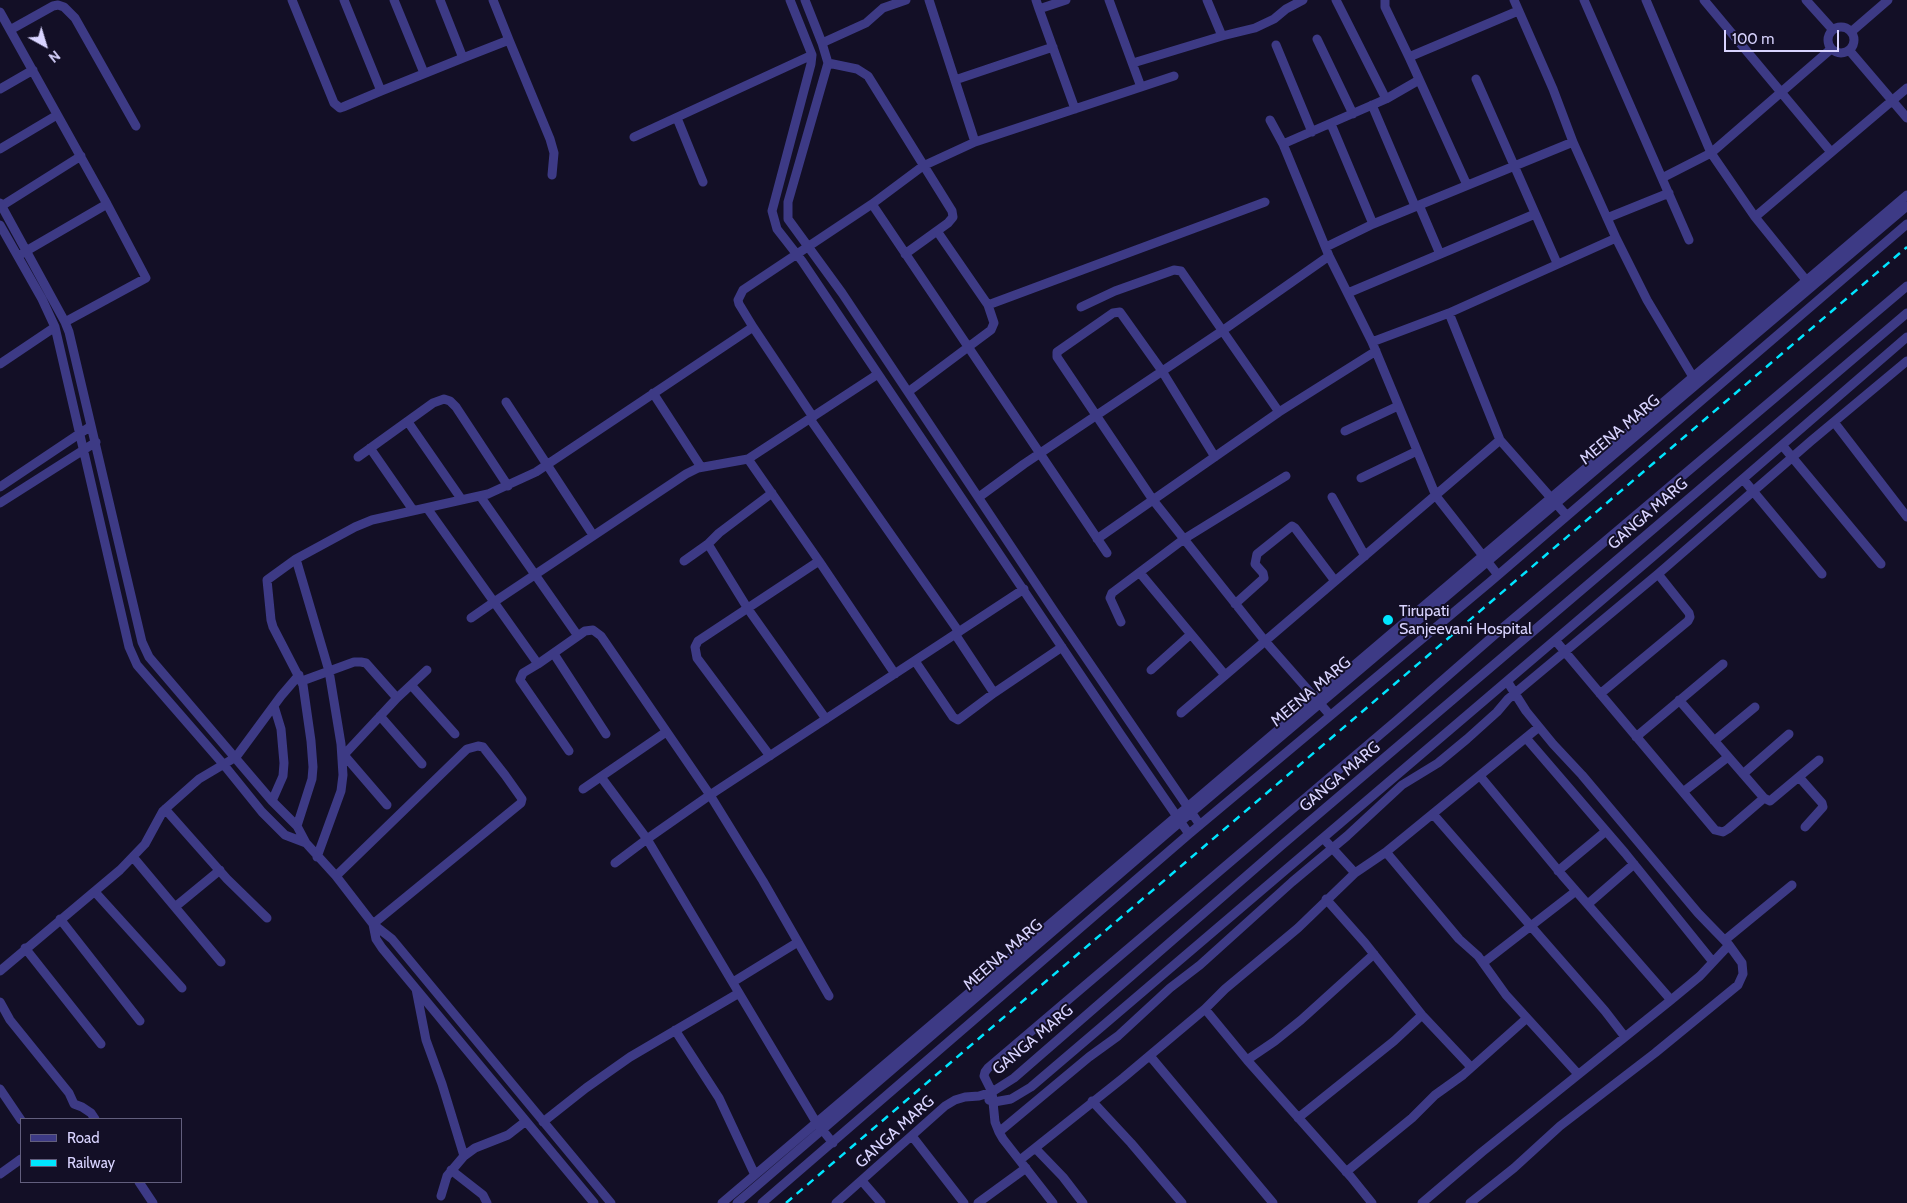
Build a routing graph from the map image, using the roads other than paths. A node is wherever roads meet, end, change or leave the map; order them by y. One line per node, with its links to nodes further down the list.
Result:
1 (292, 0): 52 (street)
2 (344, 0): 52 (street)
3 (394, 0): 43 (street)
4 (440, 0): 39 (street)
5 (494, 0): 31 (street)
6 (790, 0): 37 (street)
7 (805, 0): 32 (street)
8 (906, 0): 32 (street)
9 (929, 0): 46 (street)
10 (1066, 0): 22 (street)
11 (1109, 0): 41 (street)
12 (1207, 0): 29 (street)
13 (1303, 0): 29 (street)
14 (1336, 0): 53 (street)
15 (1385, 0): 38 (street)
16 (1514, 0): 23 (street)
17 (1584, 0): 76 (street)
18 (1646, 0): 71 (street)
19 (1704, 0): 51 (street)
20 (1806, 0): 27 (street)
21 (1888, 0): 28 (street)
22 (1038, 4): 34 (street)
23 (1518, 11): 38 (street); 67 (street)
24 (0, 12): 25 (street)
25 (2, 22): 26 (street)
26 (10, 30): 42 (street); 63 (street)
27 (1832, 30): 28 (street); 35 (street)
28 (1851, 32): 36 (street)
29 (1222, 36): 41 (street)
30 (1317, 39): 58 (street)
31 (509, 40): 39 (street); 75 (street)
32 (822, 43): 40 (street)
33 (1276, 46): 64 (street)
34 (1052, 47): 46 (street); 56 (street)
35 (1831, 48): 36 (street); 51 (street)
36 (1849, 50): 54 (street)
37 (812, 55): 59 (street); 99 (street)
38 (1409, 57): 47 (street)
39 (463, 58): 43 (street)
40 (828, 63): 73 (street); 96 (street)
41 (1133, 63): 48 (street)
42 (33, 70): 50 (street); 57 (street)
43 (424, 73): 52 (street)
44 (1174, 76): 48 (street)
45 (1476, 79): 74 (street)
46 (955, 80): 66 (street)
47 (1420, 80): 53 (street); 78 (street)
48 (1142, 87): 56 (street)
49 (1907, 88): 54 (street)
50 (0, 89)
51 (1781, 91): 70 (street); 71 (street)
52 (380, 92)
53 (1386, 99): 55 (street)
54 (1892, 100): 60 (street); 70 (street)
55 (1372, 105): 58 (street); 85 (street)
56 (1075, 110): 66 (street)
57 (57, 114): 69 (street); 72 (street)
58 (1353, 114): 62 (street)
59 (677, 118): 65 (street); 77 (street)
60 (1907, 118)
61 (1270, 120): 68 (street)
62 (1331, 124): 64 (street); 90 (street)
63 (136, 126)
64 (1312, 132): 68 (street)
65 (634, 137)
66 (975, 142): 73 (street)
67 (1573, 142): 74 (street); 88 (street)
68 (1283, 144): 97 (street)
69 (0, 149)
70 (1831, 152): 89 (street)
71 (1711, 153): 76 (street); 89 (street)
72 (81, 156): 82 (street); 84 (street)
73 (923, 166): 83 (street); 93 (street)
74 (1515, 166): 78 (street); 87 (street)
75 (552, 175)
76 (1662, 178): 79 (street)
77 (703, 182)
78 (1467, 185): 85 (street)
79 (1669, 193): 88 (street); 95 (street)
80 (1907, 195): 103 (street)
81 (1266, 202): 106 (street)
82 (107, 204): 98 (street); 110 (street)
83 (872, 204): 96 (street); 100 (street)
84 (1, 205): 98 (street)
85 (1417, 206): 90 (street); 101 (street)
86 (1907, 206): 103 (street)
87 (1535, 214): 101 (street); 102 (street)
88 (1607, 218): 94 (street)
89 (1755, 218): 103 (street)
90 (1373, 224): 97 (street)
91 (1907, 224): 167 (street, MEENA MARG)
92 (0, 225): 98 (street)
93 (937, 231): 100 (street); 106 (street)
94 (1616, 238): 102 (street); 122 (street)
95 (1690, 240)
96 (808, 247): 99 (street); 123 (street)
97 (1327, 251): 105 (street); 113 (street)
98 (22, 254): 110 (street); 111 (street)
99 (797, 254): 112 (street); 121 (street)
100 (905, 254): 116 (street)
101 (1440, 254): 105 (street)
102 (1557, 264): 108 (street)
103 (1809, 283): 122 (street, MEENA MARG)
104 (1907, 286): 308 (street)
105 (1348, 293): 115 (street)
106 (988, 305): 116 (street)
107 (1081, 307): 113 (street)
108 (1449, 313): 115 (street); 137 (street)
109 (1907, 313): 308 (street, GANGA MARG)
110 (65, 322): 134 (street)
111 (55, 327): 119 (street); 136 (street)
112 (753, 327): 124 (street); 131 (street)
113 (1222, 331): 120 (street); 129 (street)
114 (1907, 337): 125 (street, GANGA MARG)
115 (1372, 342): 117 (street)
116 (969, 348): 123 (street); 143 (street)
117 (1376, 351): 127 (street); 129 (street)
118 (1907, 361): 128 (street)
119 (0, 364)
120 (1162, 371): 130 (street); 130 (street); 145 (street)
121 (878, 374): 131 (street); 186 (street)
122 (1695, 380): 163 (street, MEENA MARG)
123 (908, 392): 159 (street)
124 (653, 393): 148 (street); 149 (street)
125 (1840, 395): 128 (street); 139 (street, GANGA MARG)
126 (506, 402): 148 (street)
127 (1398, 406): 135 (street); 142 (street)
128 (1851, 408): 133 (street)
129 (1278, 412): 145 (street)
130 (1097, 415): 143 (street); 162 (street)
131 (812, 418): 147 (street); 192 (street)
132 (408, 422): 140 (street); 153 (street); 161 (street)
133 (1834, 422): 146 (street); 168 (street)
134 (92, 426): 136 (street); 138 (street)
135 (1345, 430)
136 (80, 434): 141 (street); 154 (street)
137 (1500, 440): 158 (street); 163 (street)
138 (96, 442): 141 (street); 234 (street)
139 (1782, 445): 146 (street); 152 (street, GANGA MARG)
140 (370, 448): 144 (street); 166 (street)
141 (84, 450): 164 (street); 238 (street)
142 (1417, 451): 151 (street); 158 (street)
143 (1039, 454): 159 (street); 170 (street)
144 (358, 457)
145 (1215, 457): 162 (street)
146 (1792, 458): 155 (street); 179 (street)
147 (748, 459): 149 (street); 156 (street)
148 (547, 465): 153 (street); 169 (street)
149 (701, 467): 169 (street)
150 (1286, 476): 171 (street)
151 (1361, 478)
152 (1743, 479): 155 (street); 195 (street, GANGA MARG)
153 (508, 486): 157 (street)
154 (0, 487)
155 (1754, 492): 182 (street); 183 (street)
156 (772, 493): 172 (street); 178 (street)
157 (480, 496): 161 (street); 180 (street)
158 (1436, 496): 174 (street); 176 (street)
159 (978, 497): 250 (street)
160 (1332, 497): 174 (street)
161 (462, 500): 165 (street)
162 (1153, 500): 170 (street); 171 (street)
163 (1553, 501): 167 (street); 176 (street, MEENA MARG)
164 (0, 503)
165 (427, 508): 166 (street); 187 (street)
166 (412, 510): 175 (street)
167 (1566, 516): 184 (street, MEENA MARG)
168 (1907, 517)
169 (593, 534): 180 (street)
170 (1097, 539): 173 (street)
171 (1184, 539): 181 (street); 188 (street)
172 (708, 544): 177 (street); 189 (street)
173 (1107, 553)
174 (1365, 556): 185 (street)
175 (296, 558): 205 (street); 208 (street)
176 (1485, 559): 184 (street); 215 (street, MEENA MARG)
177 (684, 561)
178 (819, 561): 189 (street); 206 (street)
179 (1881, 564)
180 (536, 573): 187 (street); 194 (street)
181 (1140, 573): 191 (street); 193 (street)
182 (1658, 574): 198 (street); 213 (street)
183 (1822, 574)
184 (1498, 575): 220 (street, MEENA MARG)
185 (1335, 581): 188 (street); 196 (street)
186 (1024, 589): 192 (street); 197 (street)
187 (494, 602): 190 (street); 201 (street)
188 (1235, 604): 196 (street)
189 (748, 609): 222 (street); 233 (street)
190 (471, 618)
191 (1121, 622)
192 (957, 633): 200 (street); 211 (street)
193 (1191, 634): 204 (street); 207 (street)
194 (578, 636): 199 (street); 224 (street)
195 (1555, 640): 198 (street); 209 (street, GANGA MARG)
196 (1265, 641): 207 (street); 215 (street)
197 (1062, 647): 211 (street); 252 (street)
198 (1564, 651): 212 (street); 213 (street)
199 (554, 654): 201 (street); 226 (street)
200 (915, 661): 206 (street); 211 (street)
201 (538, 664): 231 (street)
202 (1723, 664): 216 (street)
203 (427, 670): 210 (street)
204 (1152, 670)
205 (329, 671): 208 (street); 214 (street); 232 (street)
206 (896, 674): 222 (street)
207 (1225, 675): 219 (street)
208 (300, 678): 217 (street); 254 (street)
209 (1507, 681): 212 (street); 258 (street, GANGA MARG)
210 (411, 685): 214 (street); 225 (street)
211 (994, 694)
212 (1515, 694): 223 (street); 261 (street)
213 (1600, 694): 228 (street)
214 (397, 698): 221 (street)
215 (1318, 700): 220 (street); 250 (street, MEENA MARG)
216 (1679, 700): 228 (street); 230 (street)
217 (274, 706): 234 (street); 247 (street)
218 (1755, 707): 230 (street)
219 (1181, 713)
220 (1330, 715): 253 (street, MEENA MARG)
221 (380, 716): 232 (street); 237 (street)
222 (826, 719): 233 (street)
223 (1539, 727): 229 (street); 282 (street)
224 (666, 732): 241 (street); 245 (street)
225 (455, 734)
226 (606, 734)
227 (1789, 734): 239 (street)
228 (1636, 737): 244 (street)
229 (1526, 738): 240 (street); 256 (street)
230 (1714, 740): 235 (street)
231 (569, 751)
232 (343, 756): 248 (street); 264 (street)
233 (770, 756): 245 (street)
234 (236, 757): 238 (street); 247 (street)
235 (1728, 757): 239 (street); 244 (street)
236 (1819, 760): 242 (street)
237 (422, 764)
238 (224, 765): 249 (street); 260 (street)
239 (1743, 774): 246 (street)
240 (1480, 776): 251 (street); 268 (street)
241 (601, 777): 243 (street); 259 (street)
242 (1799, 777): 246 (street); 255 (street)
243 (583, 789)
244 (1683, 792): 246 (street)
245 (710, 796): 259 (street); 281 (street)
246 (1764, 798)
247 (272, 801): 254 (street)
248 (387, 805)
249 (165, 809): 263 (street); 267 (street)
250 (1189, 810): 252 (street, MEENA MARG); 253 (street)
251 (1432, 814): 262 (street); 280 (street)
252 (1178, 819): 257 (street); 317 (street, MEENA MARG)
253 (1200, 825): 257 (street, MEENA MARG)
254 (297, 826): 260 (street)
255 (1806, 827)
256 (1606, 831): 266 (street); 268 (street)
257 (1189, 834): 320 (street, MEENA MARG)
258 (1323, 838): 261 (street); 311 (street, GANGA MARG)
259 (647, 839): 265 (street); 289 (street)
260 (306, 843): 264 (street)
261 (1333, 849): 269 (street); 318 (street)
262 (1386, 852): 269 (street); 287 (street)
263 (132, 857): 273 (street); 276 (street)
264 (317, 857): 270 (street)
265 (615, 863)
266 (1634, 864): 275 (street); 286 (street)
267 (220, 870): 276 (street); 277 (street)
268 (1558, 871): 272 (street)
269 (1355, 873): 274 (street)
270 (336, 876): 279 (street); 279 (street)
271 (1792, 885): 282 (street)
272 (1576, 891): 275 (street); 280 (street)
273 (95, 892): 278 (street); 290 (street)
274 (1326, 899): 284 (street); 296 (street)
275 (1588, 904): 294 (street)
276 (175, 907): 285 (street)
277 (268, 918)
278 (60, 919): 283 (street); 299 (street)
279 (372, 924): 291 (street); 316 (street)
280 (1530, 926): 287 (street); 301 (street)
281 (798, 942): 289 (street); 293 (street)
282 (1727, 943): 286 (street); 349 (street)
283 (25, 948): 288 (street); 302 (street)
284 (1374, 954): 297 (street); 304 (street)
285 (221, 962)
286 (1713, 962): 294 (street)
287 (1483, 963): 298 (street)
288 (0, 971)
289 (733, 982): 292 (street)
290 (182, 988)
291 (416, 989): 315 (street); 322 (street)
292 (739, 993): 300 (street); 317 (street)
293 (829, 996)
294 (1671, 1000): 301 (street)
295 (0, 1002): 312 (street)
296 (1205, 1009): 303 (street); 304 (street)
297 (1422, 1015): 305 (street); 313 (street)
298 (1527, 1018): 305 (street); 306 (street)
299 (140, 1021)
300 (675, 1030): 316 (street); 328 (street)
301 (1625, 1037): 306 (street)
302 (101, 1044)
303 (1150, 1056): 310 (street); 346 (street)
304 (1247, 1060): 313 (street)
305 (1471, 1067): 327 (street)
306 (1578, 1074): 348 (street)
307 (0, 1089): 314 (street)
308 (992, 1092): 309 (street, GANGA MARG); 311 (street)
309 (979, 1096): 311 (street, GANGA MARG); 319 (street, GANGA MARG)
310 (1092, 1101): 321 (street); 345 (street)
311 (994, 1102): 318 (street)
312 (94, 1118)
313 (1298, 1118): 327 (street)
314 (20, 1119)
315 (526, 1121): 322 (street); 334 (street)
316 (543, 1122): 335 (street)
317 (819, 1126): 320 (street); 328 (street); 337 (street, MEENA MARG)
318 (998, 1132): 324 (street)
319 (912, 1136): 329 (street, GANGA MARG); 341 (street)
320 (833, 1143): 338 (street, MEENA MARG)
321 (1036, 1149): 324 (street); 344 (street)
322 (464, 1156): 325 (street)
323 (20, 1160): 326 (street)
324 (1023, 1164): 342 (street); 343 (street)
325 (452, 1170): 331 (street); 333 (street)
326 (0, 1172)
327 (1346, 1172): 347 (street)
328 (755, 1175): 336 (street)
329 (862, 1181): 339 (street, GANGA MARG); 340 (street)
330 (139, 1183): 332 (street)
331 (441, 1196)
332 (153, 1203)
333 (487, 1203)
334 (594, 1203)
335 (611, 1203)
336 (722, 1203)
337 (737, 1203)
338 (762, 1203)
339 (836, 1203)
340 (881, 1203)
341 (964, 1203)
342 (978, 1203)
343 (1053, 1203)
344 (1083, 1203)
345 (1182, 1203)
346 (1273, 1203)
347 (1372, 1203)
348 (1422, 1203)
349 (1470, 1203)

